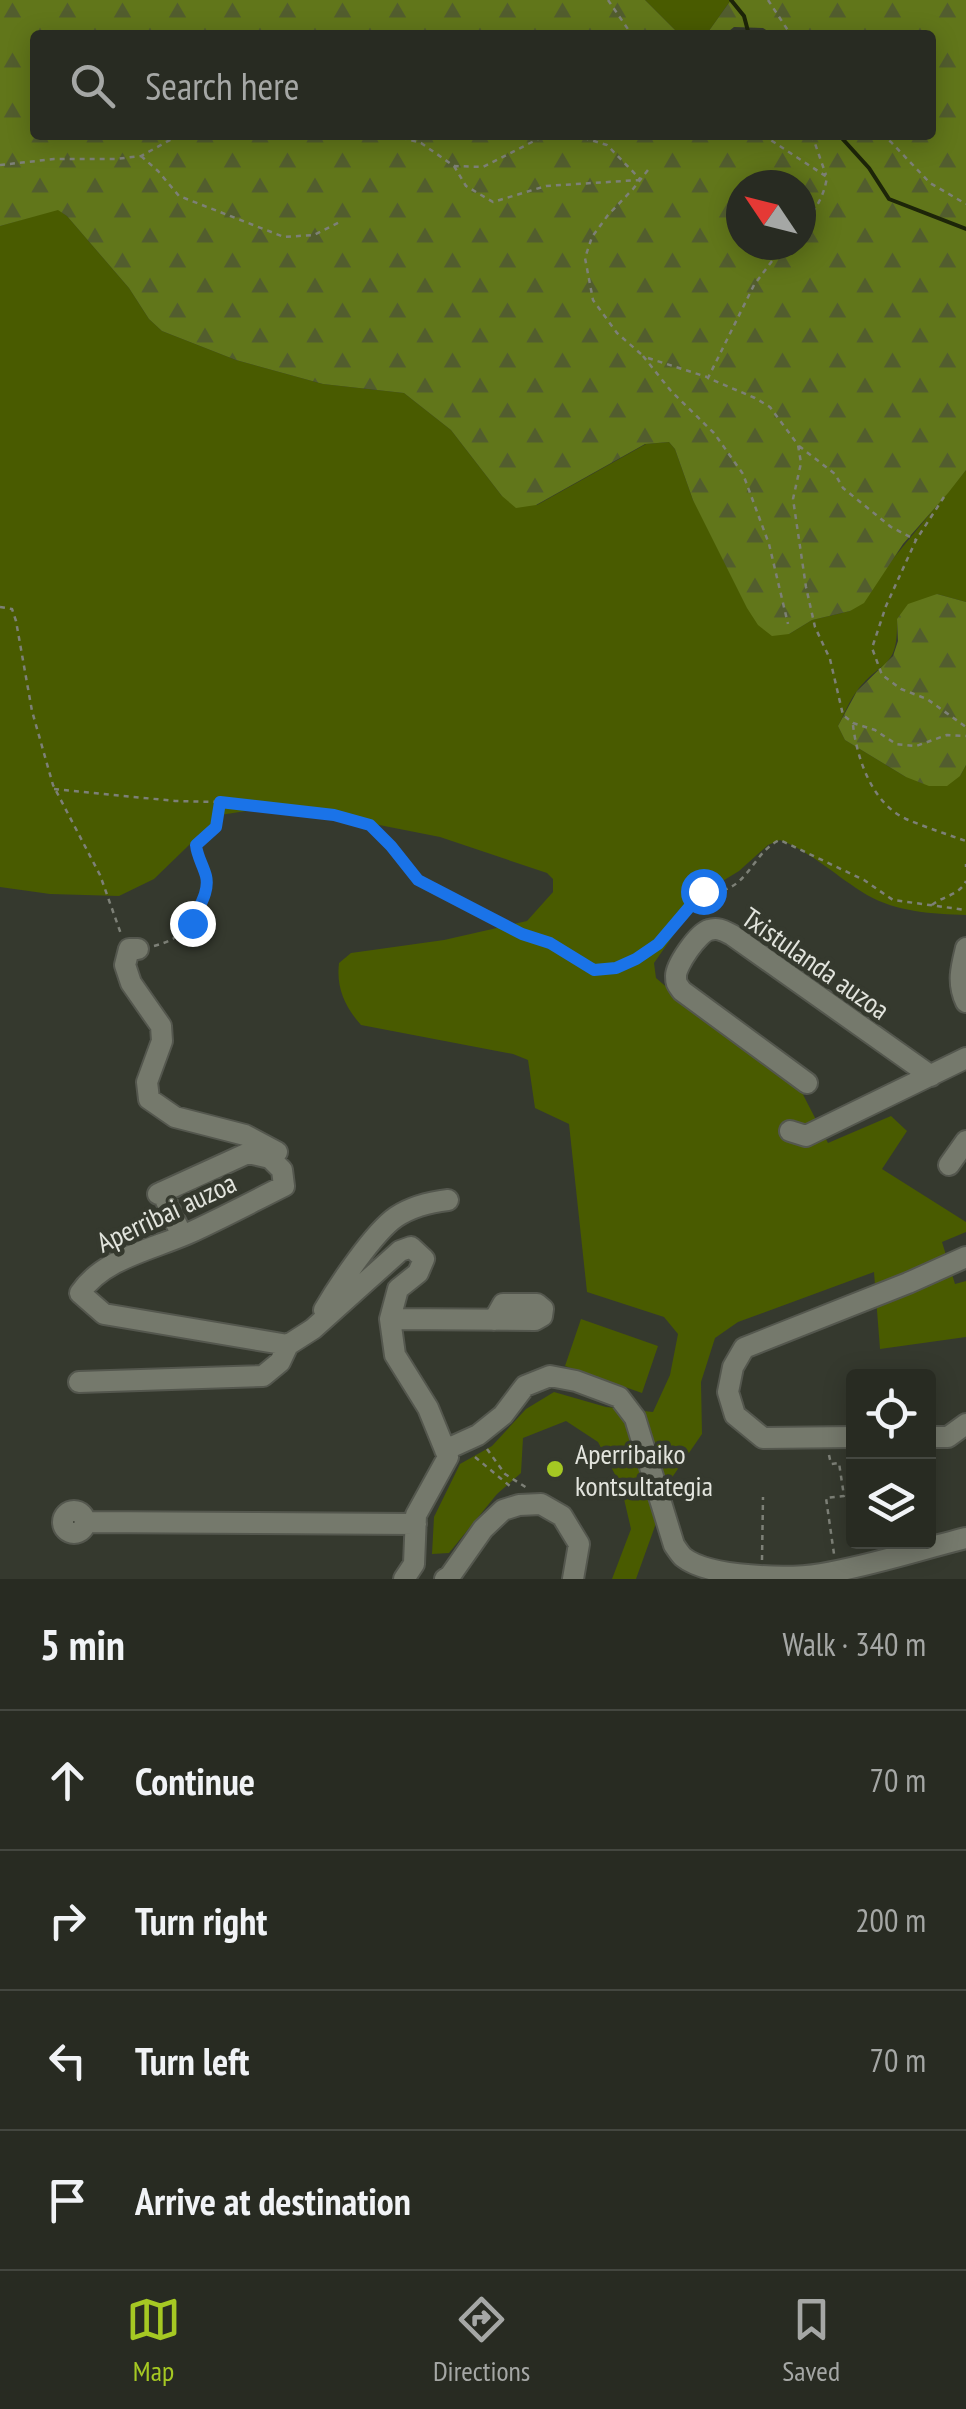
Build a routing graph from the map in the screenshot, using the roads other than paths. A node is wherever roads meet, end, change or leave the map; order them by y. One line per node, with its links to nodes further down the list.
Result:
1 (966, 948): 3 (street)
2 (134, 949): 10 (street)
3 (966, 1002)
4 (966, 1058): 5 (street)
5 (931, 1076): 6 (street, Txistulanda auzoa); 7 (street)
6 (806, 1083)
7 (790, 1131)
8 (966, 1141): 9 (street)
9 (949, 1165)
10 (284, 1186): 12 (street, Aperribai auzoa); 12 (street, Aperribai auzoa)
11 (443, 1201): 16 (street)
12 (182, 1236): 17 (street, Aperribai auzoa)
13 (966, 1257): 20 (street)
14 (390, 1319): 15 (street); 16 (street); 22 (street)
15 (494, 1320)
16 (312, 1329): 17 (street)
17 (288, 1345): 18 (street)
18 (79, 1382)
19 (966, 1424): 21 (street)
20 (846, 1437)
21 (936, 1437)
22 (452, 1447): 24 (street); 25 (street)
23 (86, 1522): 24 (street)
24 (416, 1524): 26 (street)
25 (966, 1538)
26 (408, 1578)
27 (445, 1579): 28 (street)
28 (573, 1579)

